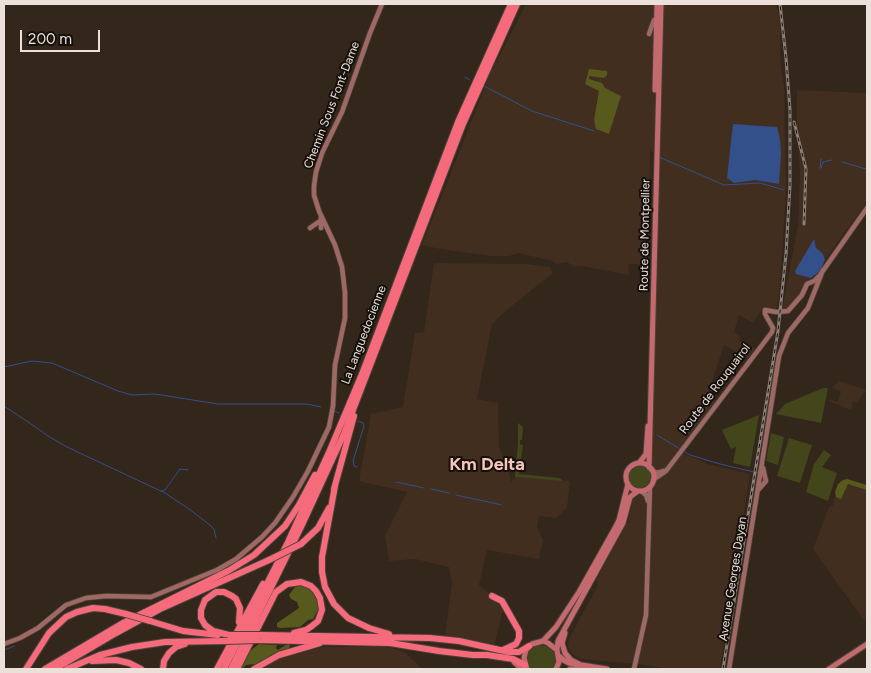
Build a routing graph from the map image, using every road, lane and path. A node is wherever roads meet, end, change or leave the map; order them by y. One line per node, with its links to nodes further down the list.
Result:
1 (382, 4): 8 (street, Chemin Sous Font-Dame)
2 (511, 4): 16 (highway, La Languedocienne)
3 (517, 4): 15 (highway, La Languedocienne)
4 (656, 4): 6 (street); 17 (main road, Route de Montpellier)
5 (661, 4): 18 (main road, Route de Montpellier)
6 (649, 34)
7 (867, 208): 11 (street)
8 (321, 219): 9 (street); 10 (street, Chemin Sous Font-Dame); 37 (street, Chemin Sous Font-Dame)
9 (310, 228)
10 (321, 228)
11 (814, 284): 12 (street, Route de Rouquairol); 13 (street, Avenue Georges Dayan)
12 (808, 291): 13 (street); 14 (street); 19 (street, Route de Rouquairol)
13 (815, 291): 14 (street, Avenue Georges Dayan)
14 (812, 299): 60 (street, Avenue Georges Dayan)
15 (366, 376): 22 (highway); 52 (highway, La Languedocienne)
16 (330, 450): 26 (highway, La Languedocienne); 45 (highway)
17 (640, 463): 18 (main road); 21 (main road)
18 (650, 468): 19 (street); 20 (main road)
19 (667, 468): 20 (street, Route de Rouquairol)
20 (653, 480): 23 (main road)
21 (628, 484): 24 (main road); 36 (main road)
22 (335, 486): 31 (highway); 46 (highway, bridge)
23 (650, 486): 24 (main road); 25 (street)
24 (639, 491): 25 (street); 28 (main road)
25 (649, 505): 59 (street)
26 (288, 542): 29 (highway); 51 (highway, La Languedocienne)
27 (492, 596): 40 (highway)
28 (570, 619): 41 (main road); 42 (main road)
29 (237, 630): 32 (highway); 50 (highway)
30 (283, 635): 31 (highway); 33 (highway); 53 (highway)
31 (402, 637): 40 (highway)
32 (227, 638): 33 (highway, bridge); 35 (highway); 44 (highway, bridge)
33 (260, 638): 34 (highway)
34 (332, 641): 43 (highway); 54 (highway)
35 (203, 642): 47 (highway); 49 (highway)
36 (543, 642): 38 (main road); 41 (main road)
37 (4, 644)
38 (529, 646): 40 (highway); 43 (main road)
39 (867, 646): 61 (main road); 62 (main road)
40 (501, 651)
41 (558, 653): 42 (main road); 55 (main road)
42 (580, 664): 58 (main road)
43 (525, 668)
44 (26, 669)
45 (45, 669)
46 (55, 669)
47 (68, 669): 48 (highway)
48 (141, 669)
49 (163, 669)
50 (218, 669)
51 (224, 669)
52 (231, 669)
53 (237, 669)
54 (254, 669)
55 (556, 669)
56 (570, 669): 57 (main road)
57 (584, 669)
58 (607, 669)
59 (634, 669)
60 (729, 669)
61 (828, 669)
62 (834, 669)

